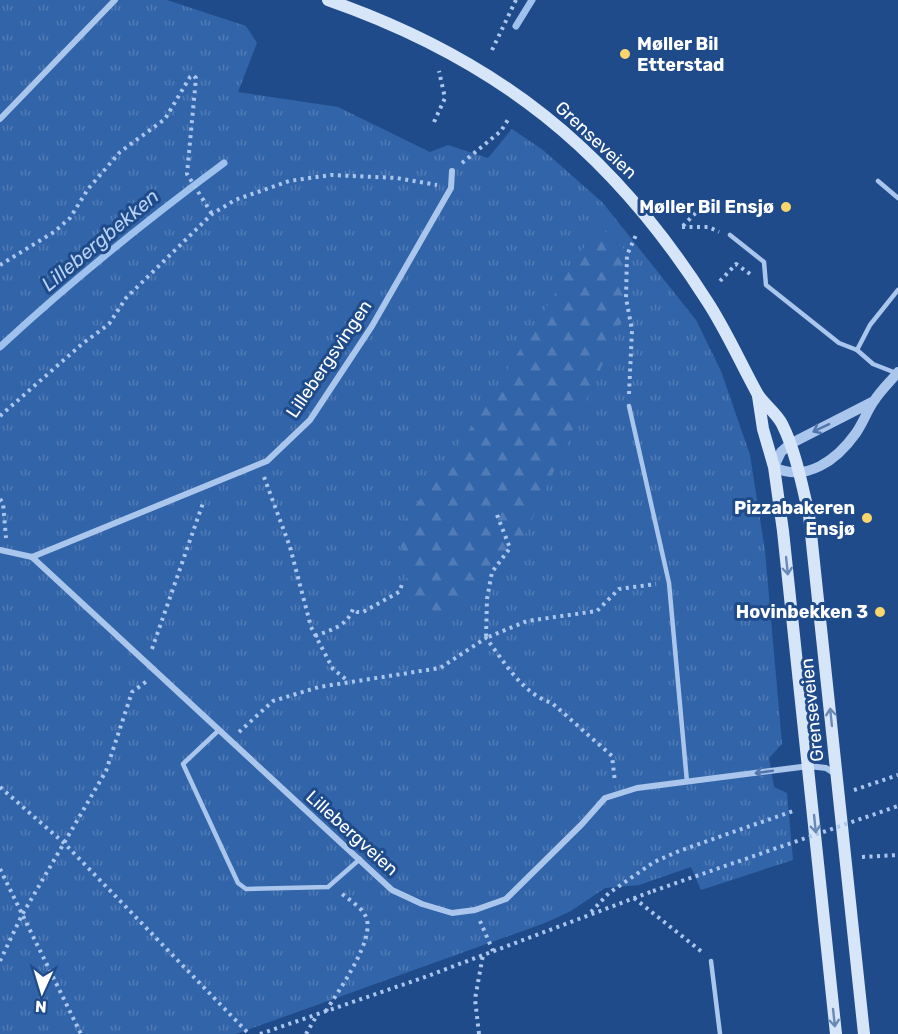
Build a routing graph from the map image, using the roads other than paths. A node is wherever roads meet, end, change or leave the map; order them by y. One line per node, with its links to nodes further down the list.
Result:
1 (115, 0): 3 (street)
2 (328, 0): 11 (main road, Grenseveien)
3 (0, 119)
4 (453, 171): 18 (street, Lillebergsvingen)
5 (878, 182): 6 (lane)
6 (898, 198)
7 (730, 235): 9 (lane)
8 (898, 290): 9 (lane)
9 (856, 350): 10 (lane)
10 (898, 373): 12 (street)
11 (758, 395): 14 (main road, Grenseveien); 15 (main road, Grenseveien)
12 (874, 401): 14 (street, one-way to 14); 16 (street)
13 (629, 406): 22 (lane)
14 (790, 444): 15 (street); 16 (main road, Grenseveien)
15 (774, 467): 16 (street); 20 (main road, Grenseveien, one-way to 20)
16 (799, 473): 21 (main road, Grenseveien, one-way to 16)
17 (3, 550): 18 (street)
18 (32, 557): 19 (street, Lillebergveien)
19 (219, 730): 23 (street, Lillebergveien); 23 (lane)
20 (809, 766): 21 (street, Lillebergveien); 22 (street, Lillebergveien, one-way to 22); 26 (main road, Grenseveien, one-way to 26)
21 (837, 775): 27 (main road, Grenseveien)
22 (687, 782): 23 (street, Lillebergveien)
23 (360, 860)
24 (711, 961): 25 (lane)
25 (720, 1034)
26 (836, 1034)
27 (864, 1034)

